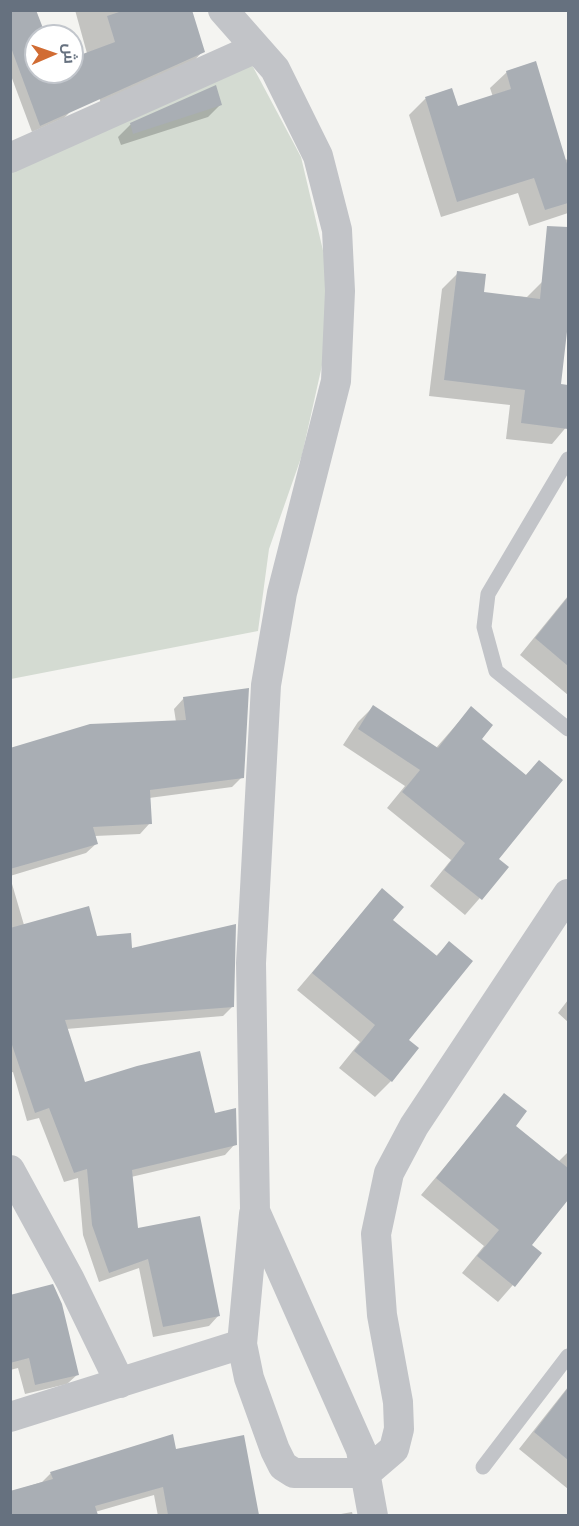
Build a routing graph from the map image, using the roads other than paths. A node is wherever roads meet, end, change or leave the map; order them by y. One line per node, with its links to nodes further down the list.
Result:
1 (223, 10): 2 (street)
2 (256, 48): 3 (street); 8 (street)
3 (10, 158)
4 (568, 459): 5 (lane)
5 (568, 729)
6 (568, 894): 14 (street)
7 (10, 1170): 11 (street)
8 (255, 1211): 9 (street); 14 (street)
9 (242, 1344): 11 (street); 14 (street)
10 (568, 1356): 13 (lane)
11 (120, 1383): 12 (street)
12 (10, 1417)
13 (483, 1467)
14 (366, 1473): 15 (street)
15 (373, 1515)

